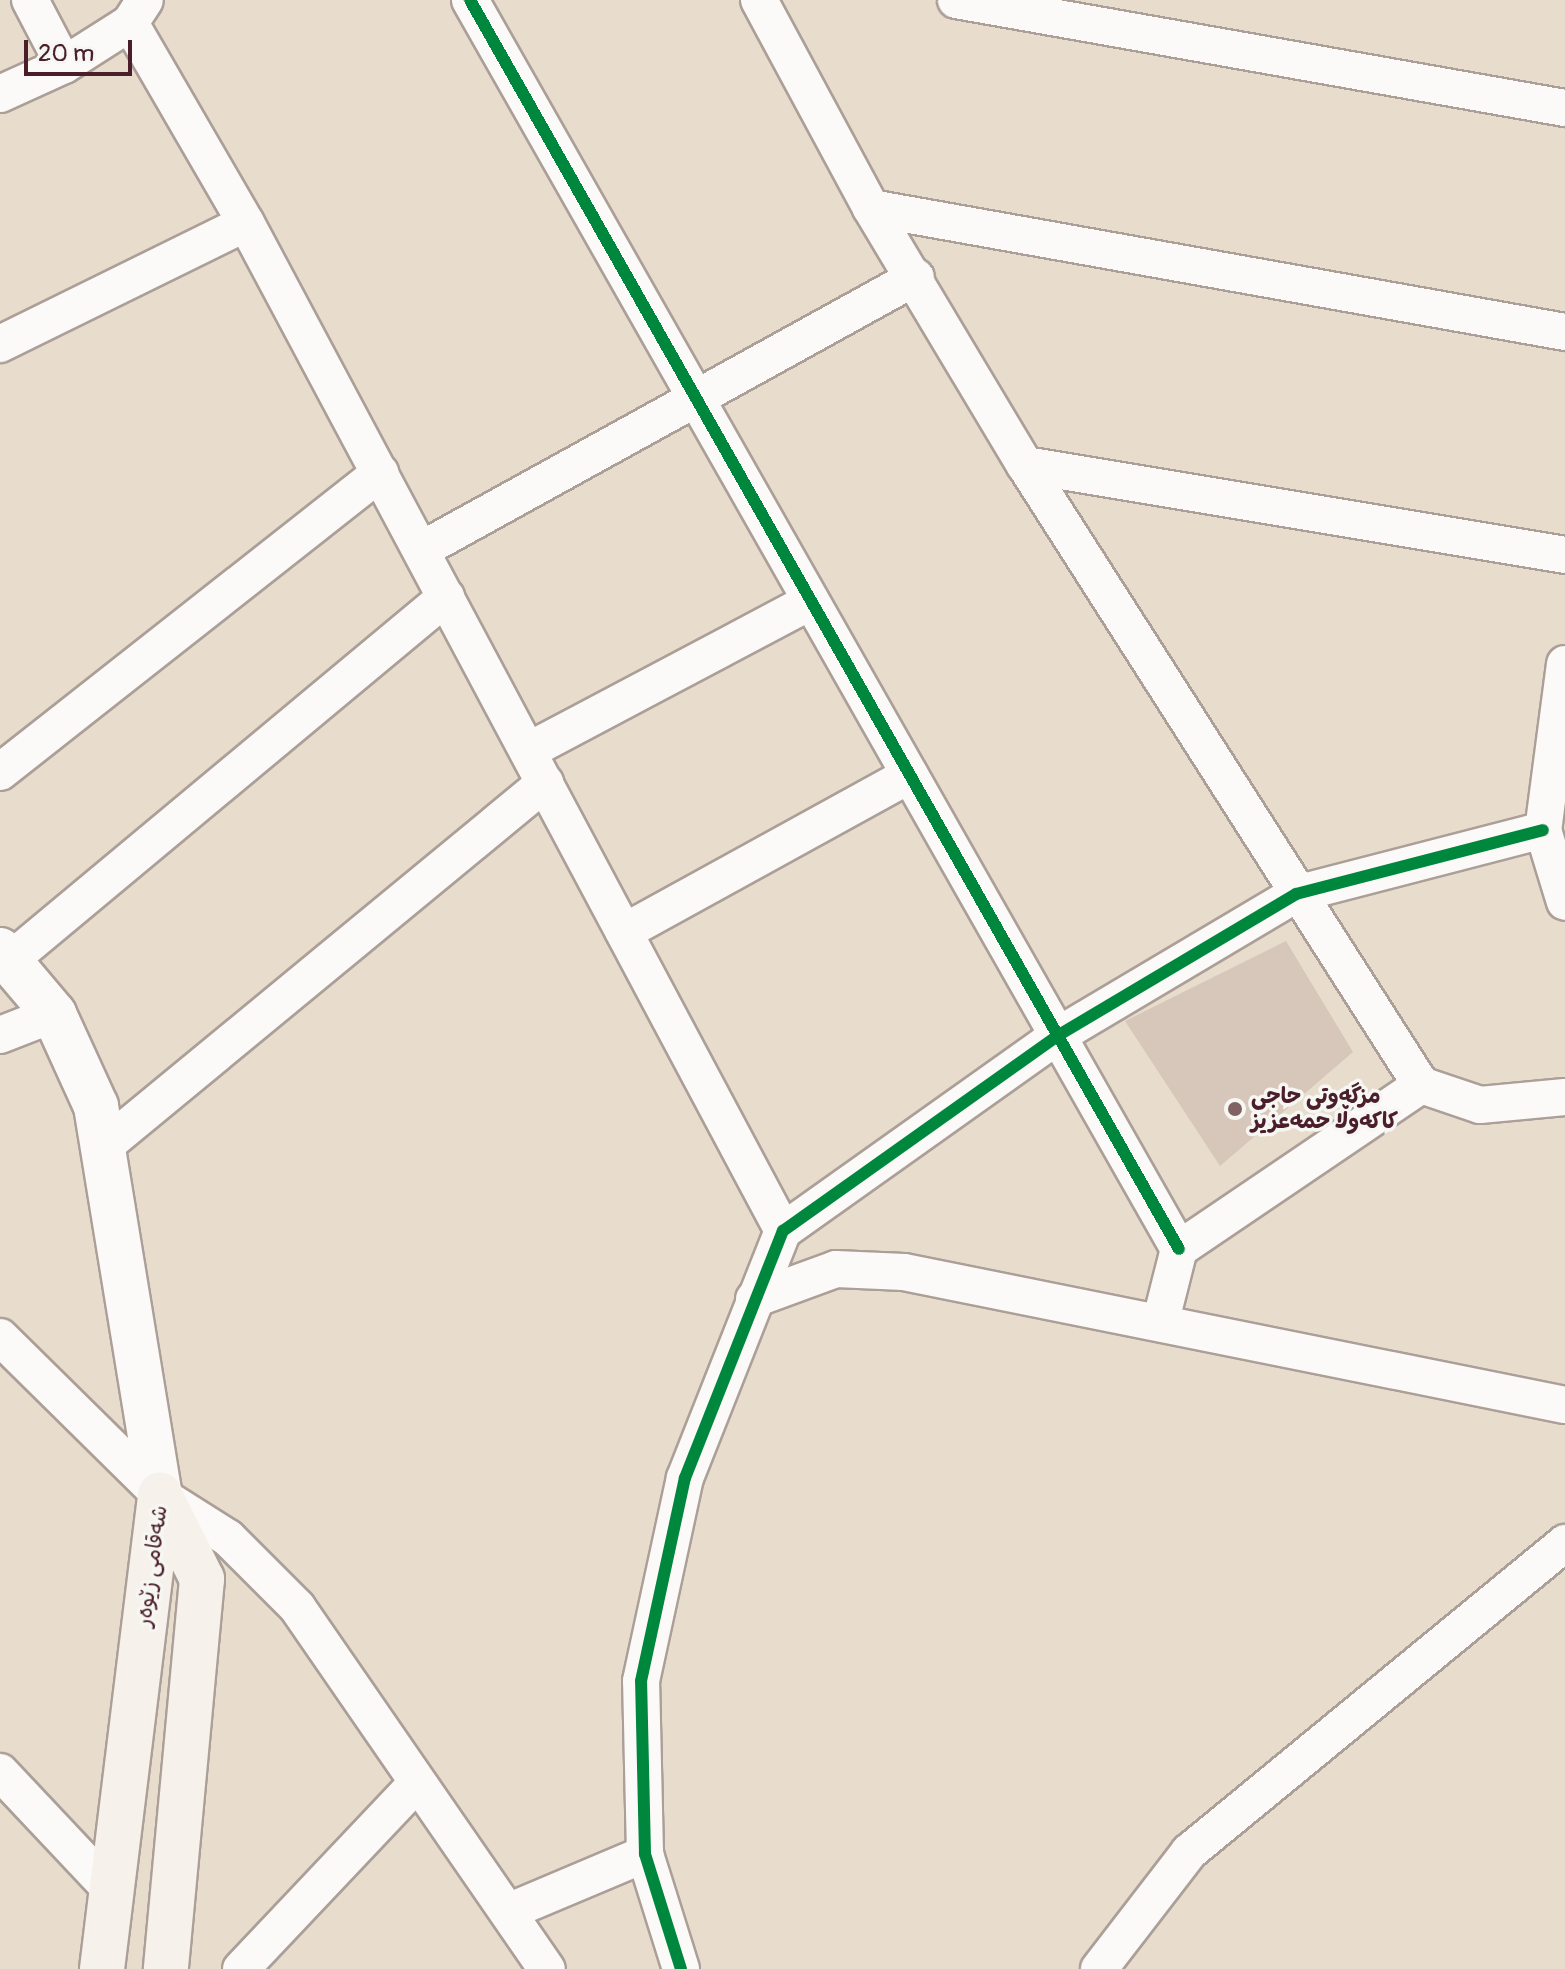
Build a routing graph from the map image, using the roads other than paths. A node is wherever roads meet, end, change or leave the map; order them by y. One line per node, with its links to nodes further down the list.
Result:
1 (30, 0): 6 (street)
2 (470, 0): 14 (street)
3 (759, 0): 9 (street)
4 (956, 0): 8 (street)
5 (137, 12): 6 (street); 10 (street)
6 (64, 65): 7 (street)
7 (0, 94)
8 (1565, 108)
9 (871, 208): 11 (street); 12 (street)
10 (246, 223): 13 (street); 16 (street)
11 (916, 277): 14 (street); 15 (street)
12 (1565, 332)
13 (0, 344)
14 (698, 401): 17 (street); 20 (street)
15 (1025, 465): 18 (street); 27 (street)
16 (380, 473): 17 (street); 23 (street)
17 (421, 550): 19 (street)
18 (1565, 555)
19 (446, 597): 22 (street); 30 (street)
20 (811, 601): 22 (street); 24 (street)
21 (1565, 664): 26 (street)
22 (528, 751): 25 (street)
23 (0, 772)
24 (910, 775): 29 (street); 33 (street)
25 (545, 783): 29 (street); 36 (street)
26 (1543, 830): 27 (street); 28 (street)
27 (1296, 894): 33 (street); 34 (street)
28 (1565, 902)
29 (624, 932): 37 (street)
30 (5, 955): 31 (street)
31 (54, 1014): 32 (street); 36 (street)
32 (0, 1035)
33 (1057, 1036): 37 (street); 38 (street)
34 (1421, 1085): 35 (street); 38 (street)
35 (1565, 1097)
36 (107, 1144): 43 (street)
37 (783, 1231): 39 (street)
38 (1179, 1249): 40 (street)
39 (754, 1299): 40 (street); 47 (street)
40 (1161, 1320): 42 (street)
41 (0, 1337): 43 (street)
42 (1565, 1405)
43 (160, 1495): 46 (street); 48 (main road, شەقامی زێوەر); 51 (main road, شەقامی زێوەر)
44 (1565, 1543): 55 (street)
45 (0, 1772): 48 (street)
46 (417, 1783): 49 (street); 52 (street)
47 (645, 1854): 49 (street); 54 (street)
48 (112, 1891): 50 (main road, شەقامی زێوەر)
49 (510, 1911): 53 (street)
50 (102, 1969)
51 (166, 1969)
52 (241, 1969)
53 (547, 1969)
54 (681, 1969)
55 (1099, 1969)

